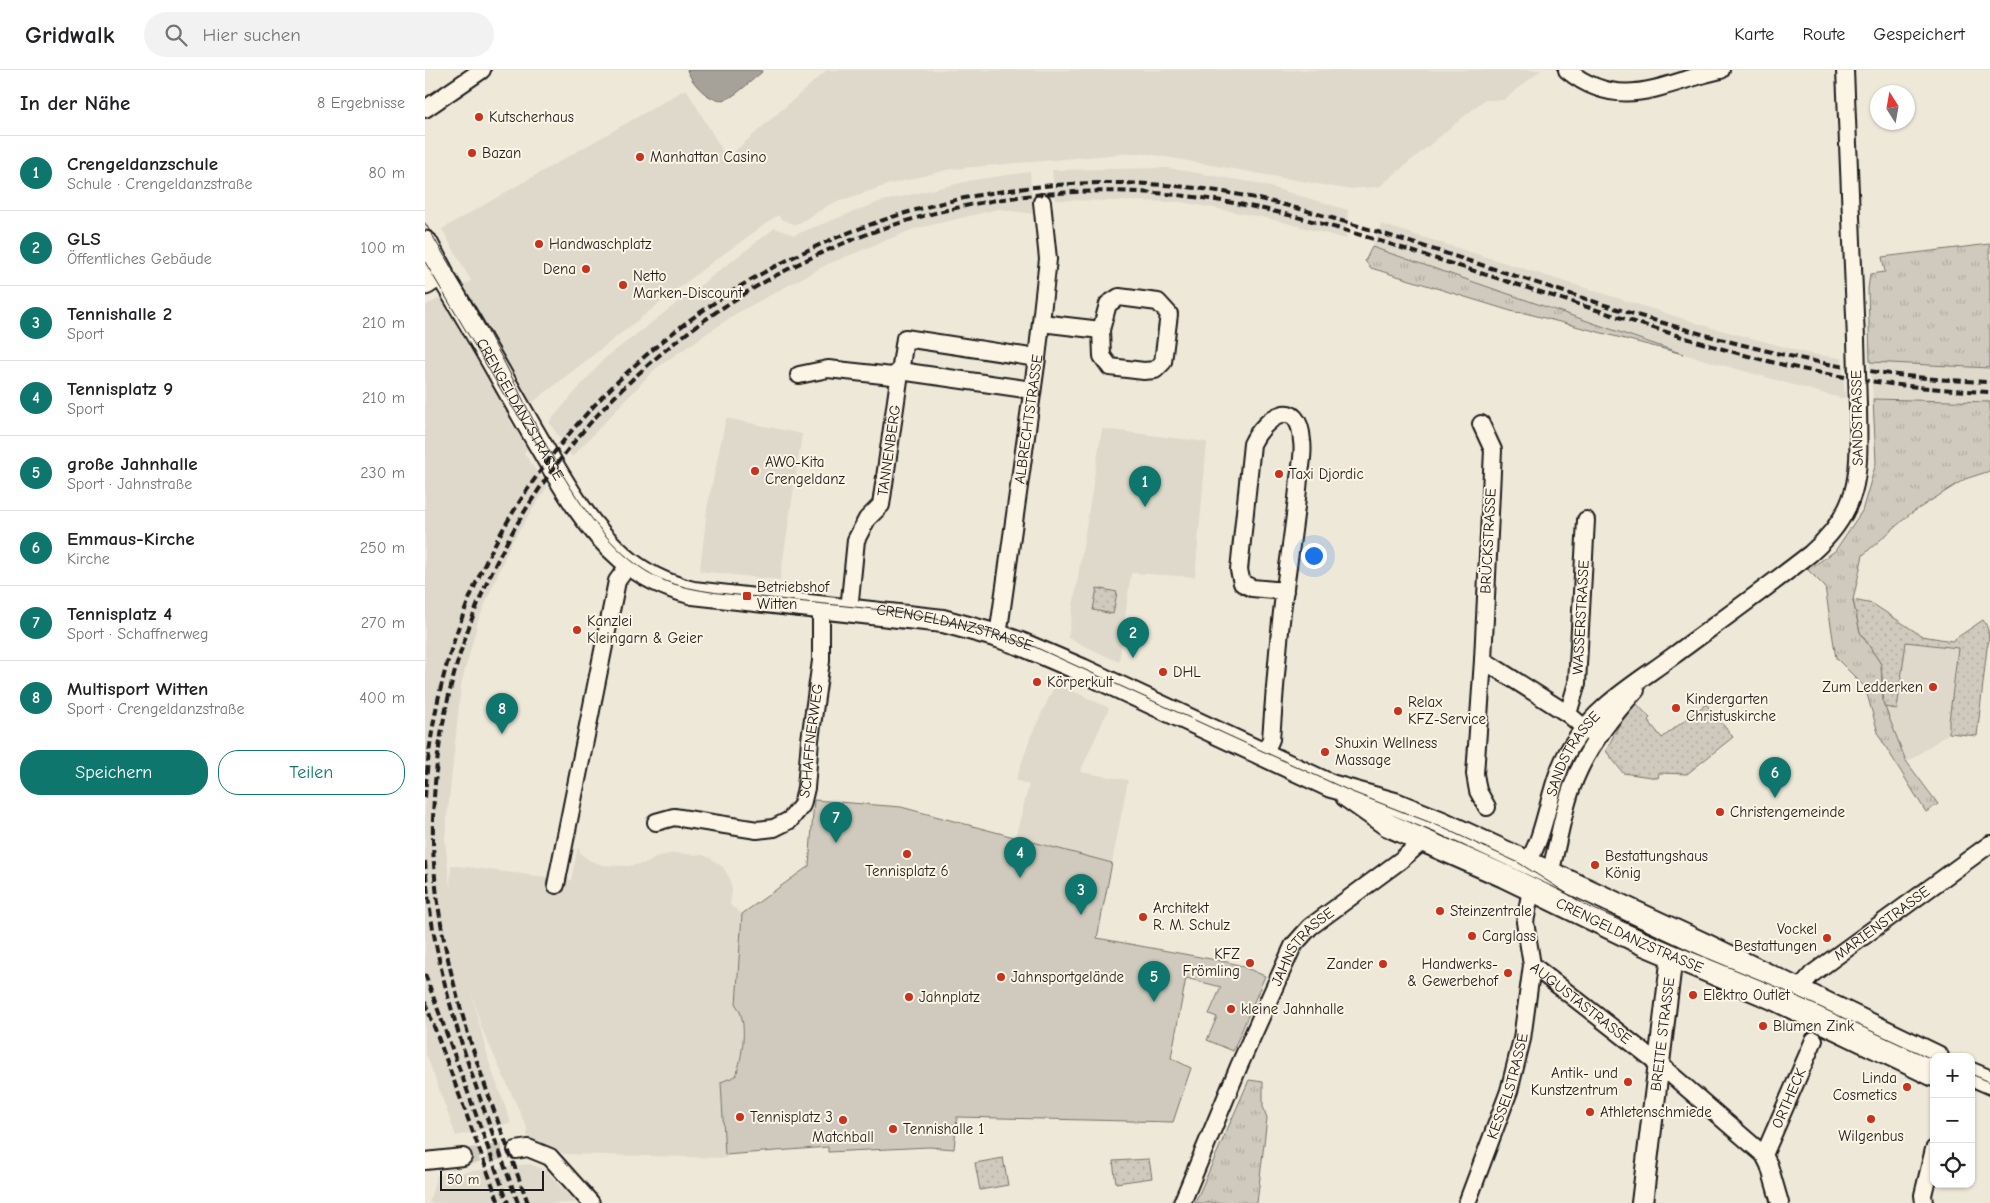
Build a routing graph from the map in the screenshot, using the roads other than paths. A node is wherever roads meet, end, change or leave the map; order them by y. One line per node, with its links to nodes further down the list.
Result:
1 (482, 70): 5 (street)
2 (1567, 70): 3 (street)
3 (1721, 70)
4 (1845, 70): 22 (street, SANDSTRASSE, bridge)
5 (425, 109)
6 (1042, 202): 8 (street, ALBRECHTSTRASSE)
7 (429, 262): 16 (main road, CRENGELDANZSTRASSE)
8 (1041, 323): 9 (street); 10 (street, ALBRECHTSTRASSE)
9 (1101, 330): 9 (street)
10 (1037, 358): 11 (street, TANNENBERG); 13 (street, ALBRECHTSTRASSE)
11 (900, 371): 12 (street); 13 (street); 19 (street, TANNENBERG)
12 (799, 375)
13 (1032, 390): 20 (street, ALBRECHTSTRASSE)
14 (1481, 424): 21 (street, BRÜCKSTRASSE)
15 (1586, 520): 23 (street, WASSERSTRASSE)
16 (630, 563): 18 (main road, CRENGELDANZSTRASSE); 35 (street)
17 (1285, 591): 17 (street); 26 (street)
18 (821, 607): 19 (main road, CRENGELDANZSTRASSE); 29 (street, SCHAFFNERWEG)
19 (849, 610): 20 (main road, CRENGELDANZSTRASSE)
20 (998, 636): 26 (main road, CRENGELDANZSTRASSE)
21 (1483, 660): 23 (street); 28 (street, BRÜCKSTRASSE)
22 (1652, 671): 24 (street, SANDSTRASSE); 25 (street, SANDSTRASSE)
23 (1568, 714): 24 (street)
24 (1584, 727): 25 (street); 33 (street, SANDSTRASSE)
25 (1597, 738): 34 (street, SANDSTRASSE)
26 (1264, 755): 27 (main road, CRENGELDANZSTRASSE)
27 (1331, 786): 30 (main road, CRENGELDANZSTRASSE); 31 (main road, CRENGELDANZSTRASSE)
28 (1487, 807)
29 (656, 822)
30 (1442, 823): 31 (main road); 33 (main road, CRENGELDANZSTRASSE)
31 (1424, 840): 36 (main road, CRENGELDANZSTRASSE); 56 (street, JAHNSTRASSE)
32 (1990, 844): 40 (street, MARIENSTRASSE)
33 (1528, 863): 34 (main road, CRENGELDANZSTRASSE); 36 (main road)
34 (1550, 873): 36 (main road); 37 (main road, CRENGELDANZSTRASSE)
35 (556, 885)
36 (1531, 889): 38 (main road, CRENGELDANZSTRASSE); 39 (street, AUGUSTASTRASSE)
37 (1657, 923): 38 (main road); 40 (main road, CRENGELDANZSTRASSE)
38 (1672, 955): 41 (main road, CRENGELDANZSTRASSE); 44 (street, BREITE STRASSE)
39 (1532, 965): 44 (street, AUGUSTASTRASSE); 57 (street, KESSELSTRASSE)
40 (1798, 990): 41 (street, MARIENSTRASSE); 43 (main road, CRENGELDANZSTRASSE)
41 (1773, 998): 45 (main road, CRENGELDANZSTRASSE)
42 (1814, 1040): 51 (street, ORTHECK)
43 (1930, 1054)
44 (1659, 1064): 51 (street, AUGUSTASTRASSE); 58 (street, BREITE STRASSE)
45 (1930, 1073)
46 (1975, 1076): 47 (main road)
47 (1990, 1082)
48 (1975, 1091): 49 (main road)
49 (1990, 1097)
50 (516, 1150): 55 (street)
51 (1764, 1155): 59 (street, AUGUSTASTRASSE)
52 (463, 1157): 53 (street)
53 (425, 1161)
54 (1930, 1166): 60 (street)
55 (591, 1203)
56 (1182, 1203)
57 (1467, 1203)
58 (1642, 1203)
59 (1780, 1203)
60 (1924, 1203)

